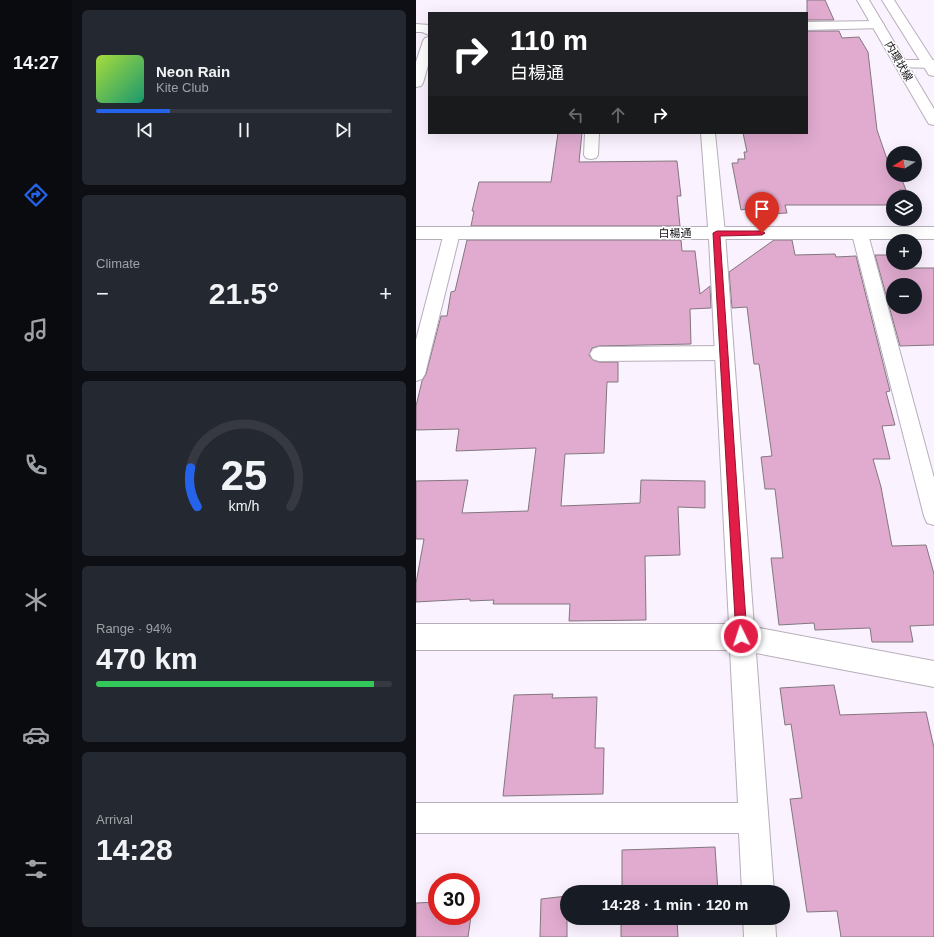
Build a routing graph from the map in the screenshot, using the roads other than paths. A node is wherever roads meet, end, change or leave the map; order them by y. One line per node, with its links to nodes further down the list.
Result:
1 (864, 0): 3 (street, 内環状線)
2 (888, 0): 9 (street, 内環状線)
3 (878, 25): 4 (street); 8 (street, 内環状線)
4 (808, 26)
5 (416, 28): 6 (street)
6 (428, 30)
7 (428, 45): 10 (street)
8 (901, 64): 9 (street); 11 (street, 内環状線)
9 (932, 67)
10 (416, 83)
11 (934, 122)
12 (592, 134): 14 (lane)
13 (708, 134): 17 (street)
14 (591, 155)
15 (416, 233): 16 (street, 白楊通)
16 (452, 233): 17 (street, 白楊通); 22 (lane)
17 (717, 233): 18 (street, 白楊通); 20 (street)
18 (860, 234): 19 (street, 白楊通); 23 (lane)
19 (934, 234)
20 (724, 353): 21 (lane); 24 (street)
21 (598, 354)
22 (416, 374)
23 (934, 516)
24 (741, 636): 25 (street); 26 (street); 28 (street)
25 (416, 637)
26 (934, 674)
27 (416, 818): 28 (street)
28 (754, 818): 29 (street)
29 (758, 885)
30 (759, 925): 31 (street)
31 (760, 937)

